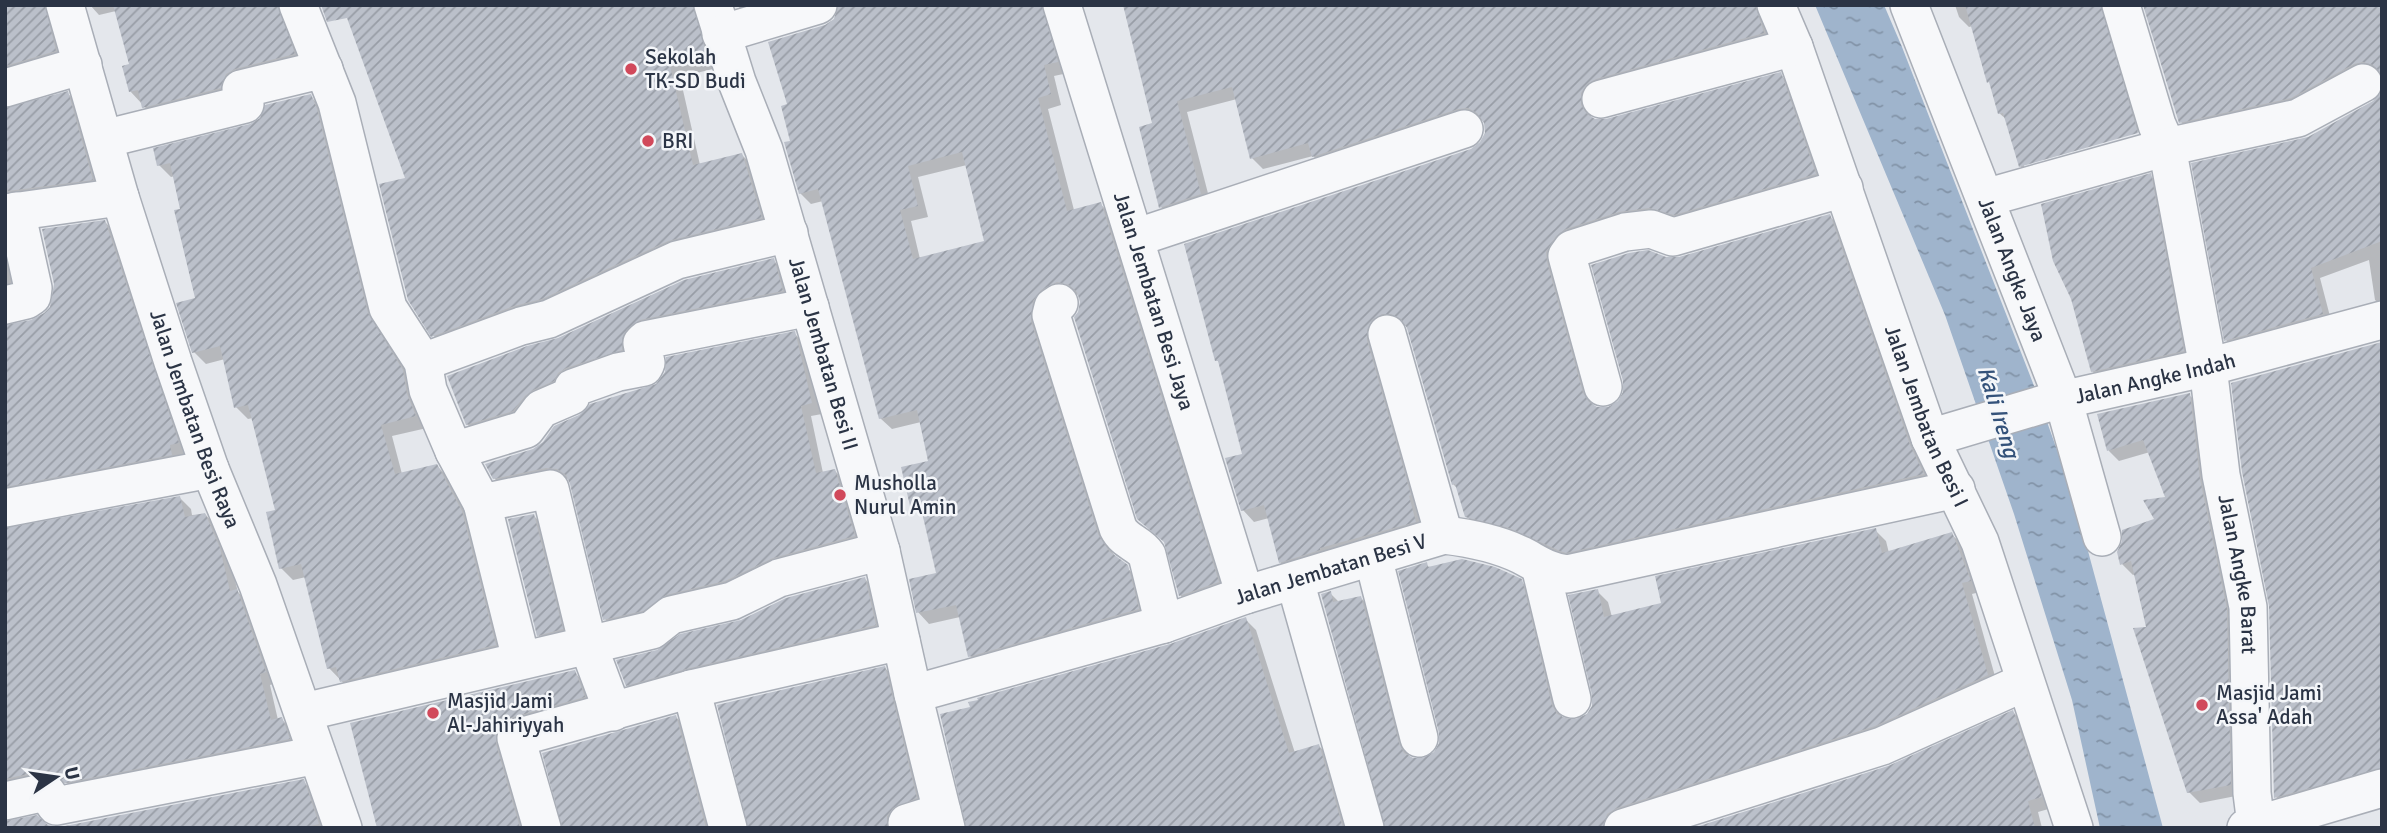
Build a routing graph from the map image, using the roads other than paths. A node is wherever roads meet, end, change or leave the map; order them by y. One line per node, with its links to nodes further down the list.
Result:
1 (65, 5): 10 (street, Jalan Jembatan Besi Raya)
2 (298, 5): 11 (street)
3 (818, 5): 8 (street)
4 (1062, 5): 23 (street, Jalan Jembatan Besi Jaya)
5 (1776, 5): 9 (street, Jalan Jembatan Besi I)
6 (1909, 5): 20 (street, Jalan Angke Jaya)
7 (2122, 5): 17 (street, Jalan Angke Barat)
8 (717, 20): 22 (street, Jalan Jembatan Besi II)
9 (1794, 47): 14 (street); 18 (street, Jalan Jembatan Besi I)
10 (83, 65): 13 (street); 16 (street, Jalan Jembatan Besi Raya)
11 (324, 69): 16 (street); 29 (street)
12 (2363, 83): 17 (street)
13 (5, 88)
14 (1601, 99)
15 (1464, 130): 23 (street)
16 (104, 139): 19 (street, Jalan Jembatan Besi Raya)
17 (2167, 147): 20 (street); 30 (street, Jalan Angke Barat)
18 (1844, 188): 31 (street); 33 (street, Jalan Jembatan Besi I)
19 (120, 197): 21 (street); 35 (street, Jalan Jembatan Besi Raya)
20 (1985, 198): 32 (street, Jalan Angke Jaya)
21 (10, 212): 25 (street)
22 (789, 233): 26 (street, Jalan Jembatan Besi II); 29 (street)
23 (1135, 237): 45 (street, Jalan Jembatan Besi Jaya)
24 (1059, 303): 46 (street)
25 (5, 305)
26 (810, 307): 34 (street); 41 (street, Jalan Jembatan Besi II)
27 (2382, 320): 30 (street, Jalan Angke Indah)
28 (1387, 334): 39 (street)
29 (423, 362): 34 (street)
30 (2208, 367): 32 (street, Jalan Angke Indah); 61 (street, Jalan Angke Barat)
31 (1603, 387)
32 (2053, 401): 33 (street, Jalan Angke Indah); 40 (street, Jalan Angke Jaya)
33 (1940, 435): 36 (street, Jalan Jembatan Besi I)
34 (454, 452): 37 (street)
35 (210, 469): 38 (street); 54 (street, Jalan Jembatan Besi Raya)
36 (1955, 489): 43 (street, Jalan Jembatan Besi V); 50 (street, Jalan Jembatan Besi I)
37 (482, 503): 48 (street); 49 (street)
38 (5, 508)
39 (1444, 535): 42 (street, Jalan Jembatan Besi V); 43 (street, Jalan Jembatan Besi V)
40 (2102, 537)
41 (881, 551): 47 (street, Jalan Jembatan Besi II); 48 (street)
42 (1373, 557): 44 (street, Jalan Jembatan Besi V); 56 (street)
43 (1539, 566): 53 (street)
44 (1295, 581): 45 (street, Jalan Jembatan Besi V); 66 (street)
45 (1245, 595): 46 (street, Jalan Jembatan Besi V)
46 (1164, 624): 52 (street, Jalan Jembatan Besi V)
47 (901, 641): 51 (street); 52 (street, Jalan Jembatan Besi II)
48 (588, 645): 49 (street); 55 (street)
49 (521, 659): 54 (street)
50 (2025, 682): 67 (street); 68 (street, Jalan Jembatan Besi I)
51 (691, 689): 55 (street); 64 (street)
52 (913, 694): 60 (street, Jalan Jembatan Besi II)
53 (1572, 699)
54 (304, 712): 57 (street, Jalan Jembatan Besi Raya)
55 (612, 712): 63 (street)
56 (1419, 738)
57 (317, 755): 59 (street); 62 (street, Jalan Jembatan Besi Raya)
58 (2379, 799): 61 (street, Jalan Angke Barat)
59 (5, 801)
60 (944, 820): 65 (street)
61 (2254, 825)
62 (343, 828)
63 (542, 828)
64 (728, 828)
65 (908, 828)
66 (1366, 828)
67 (1623, 828)
68 (2074, 828)

